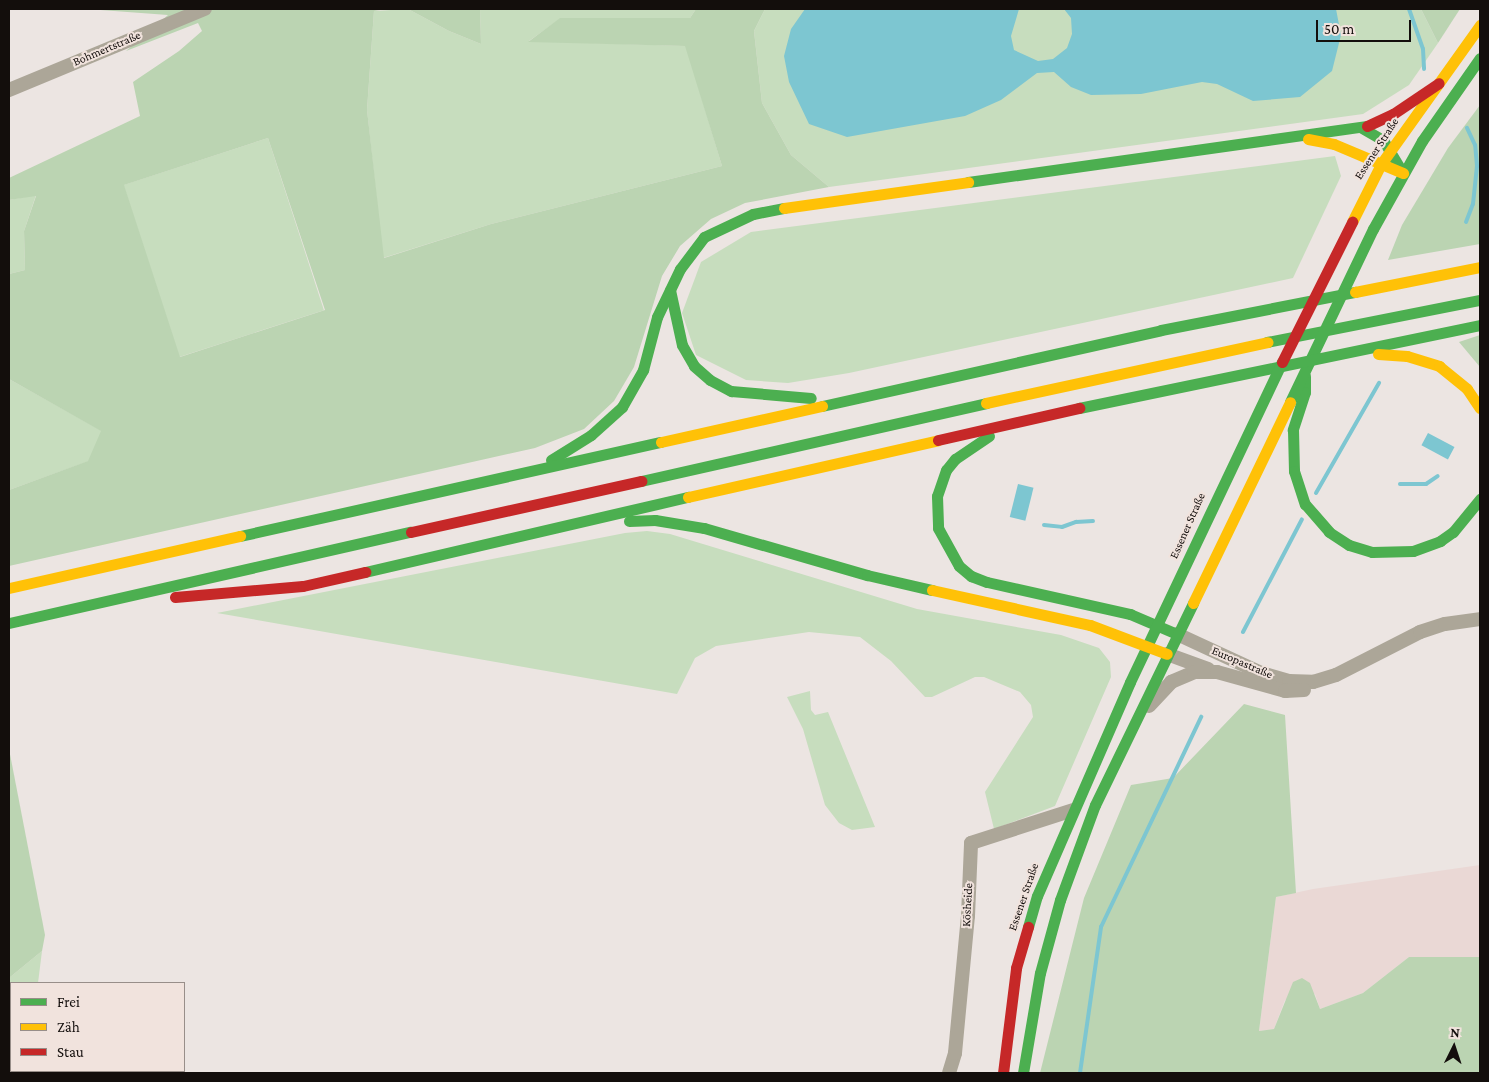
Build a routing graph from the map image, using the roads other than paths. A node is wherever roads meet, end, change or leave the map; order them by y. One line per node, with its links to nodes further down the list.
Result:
1 (204, 9): 5 (street, Bohmertstraße)
2 (1480, 25): 4 (main road, Essener Straße)
3 (1480, 58): 10 (main road)
4 (1439, 83): 6 (main road); 8 (main road, Essener Straße)
5 (9, 90)
6 (1362, 128): 7 (main road); 8 (main road)
7 (1302, 138): 9 (main road); 12 (main road)
8 (1391, 150): 9 (main road, Essener Straße); 10 (main road)
9 (1381, 164): 10 (main road); 27 (main road, Essener Straße)
10 (1403, 173): 16 (main road)
11 (1480, 267): 17 (main road)
12 (670, 290): 17 (main road); 20 (main road)
13 (1480, 300): 24 (main road)
14 (1480, 325): 15 (main road)
15 (1334, 356): 18 (main road); 19 (main road)
16 (1305, 376): 21 (main road); 28 (main road)
17 (851, 399): 20 (main road)
18 (1095, 404): 22 (main road); 27 (main road)
19 (1480, 408)
20 (534, 470): 23 (main road)
21 (1480, 499)
22 (582, 522): 24 (main road); 29 (main road)
23 (9, 588)
24 (101, 602): 26 (main road)
25 (1480, 619): 31 (street, Europastraße)
26 (9, 622)
27 (1157, 624): 28 (main road); 29 (main road, Essener Straße)
28 (1177, 634): 30 (main road); 31 (street, Europastraße)
29 (1148, 646): 30 (main road); 34 (main road, Essener Straße)
30 (1167, 654): 32 (street, Europastraße); 33 (main road)
31 (1364, 660): 32 (street, Europastraße)
32 (1216, 672): 33 (street, Europastraße)
33 (1130, 730): 37 (main road)
34 (1074, 810): 35 (street, Kösheide); 36 (main road, Essener Straße)
35 (949, 1073)
36 (1003, 1073)
37 (1023, 1073)

